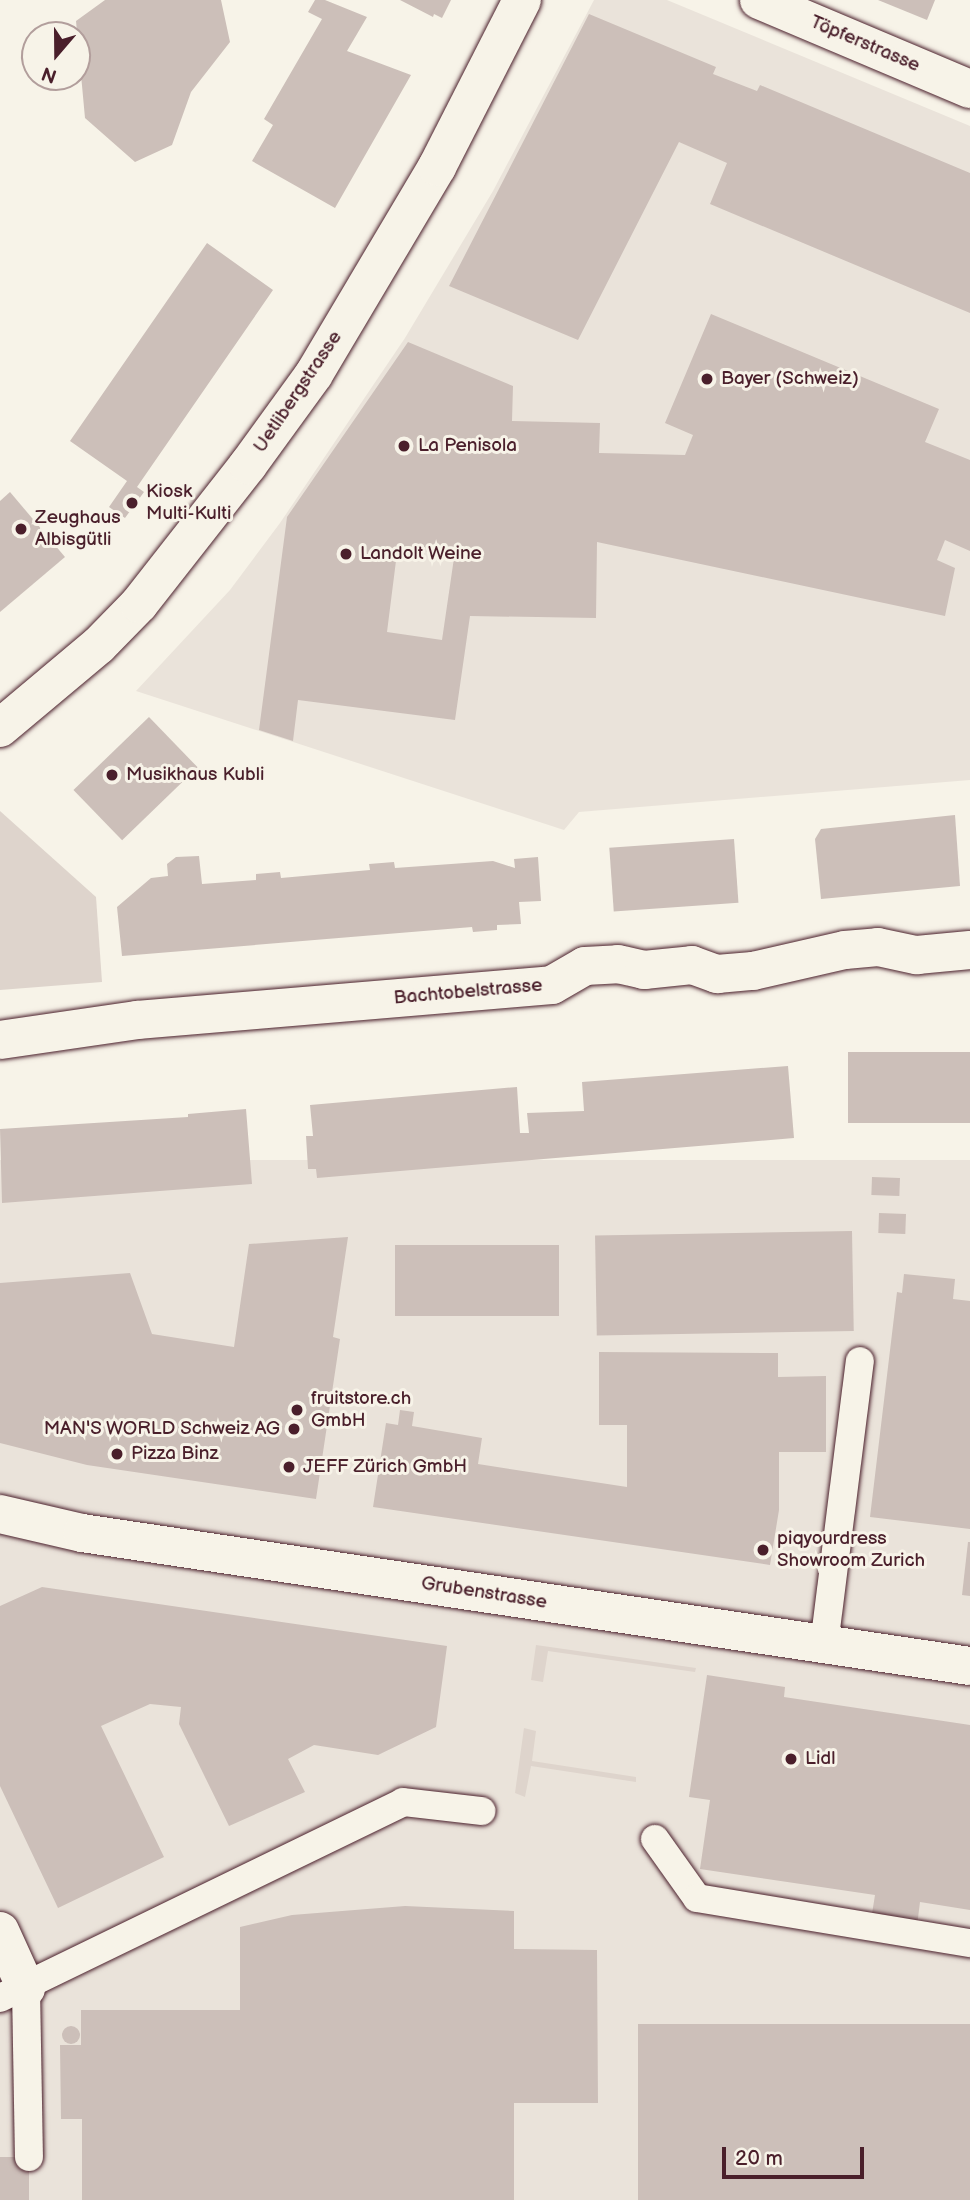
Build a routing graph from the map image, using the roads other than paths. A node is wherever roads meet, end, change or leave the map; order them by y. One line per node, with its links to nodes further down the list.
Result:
1 (522, 0): 4 (street, Uetlibergstrasse)
2 (759, 0): 3 (street, Töpferstrasse)
3 (970, 89)
4 (0, 728)
5 (970, 950): 6 (street, Bachtobelstrasse)
6 (0, 1040)
7 (860, 1361): 9 (lane)
8 (0, 1514): 9 (street, Grubenstrasse)
9 (824, 1645): 10 (street, Grubenstrasse)
10 (970, 1666)
11 (481, 1811): 15 (lane)
12 (655, 1839): 14 (lane)
13 (0, 1931): 15 (street)
14 (970, 1943)
15 (13, 1993): 16 (lane)
16 (29, 2157)

